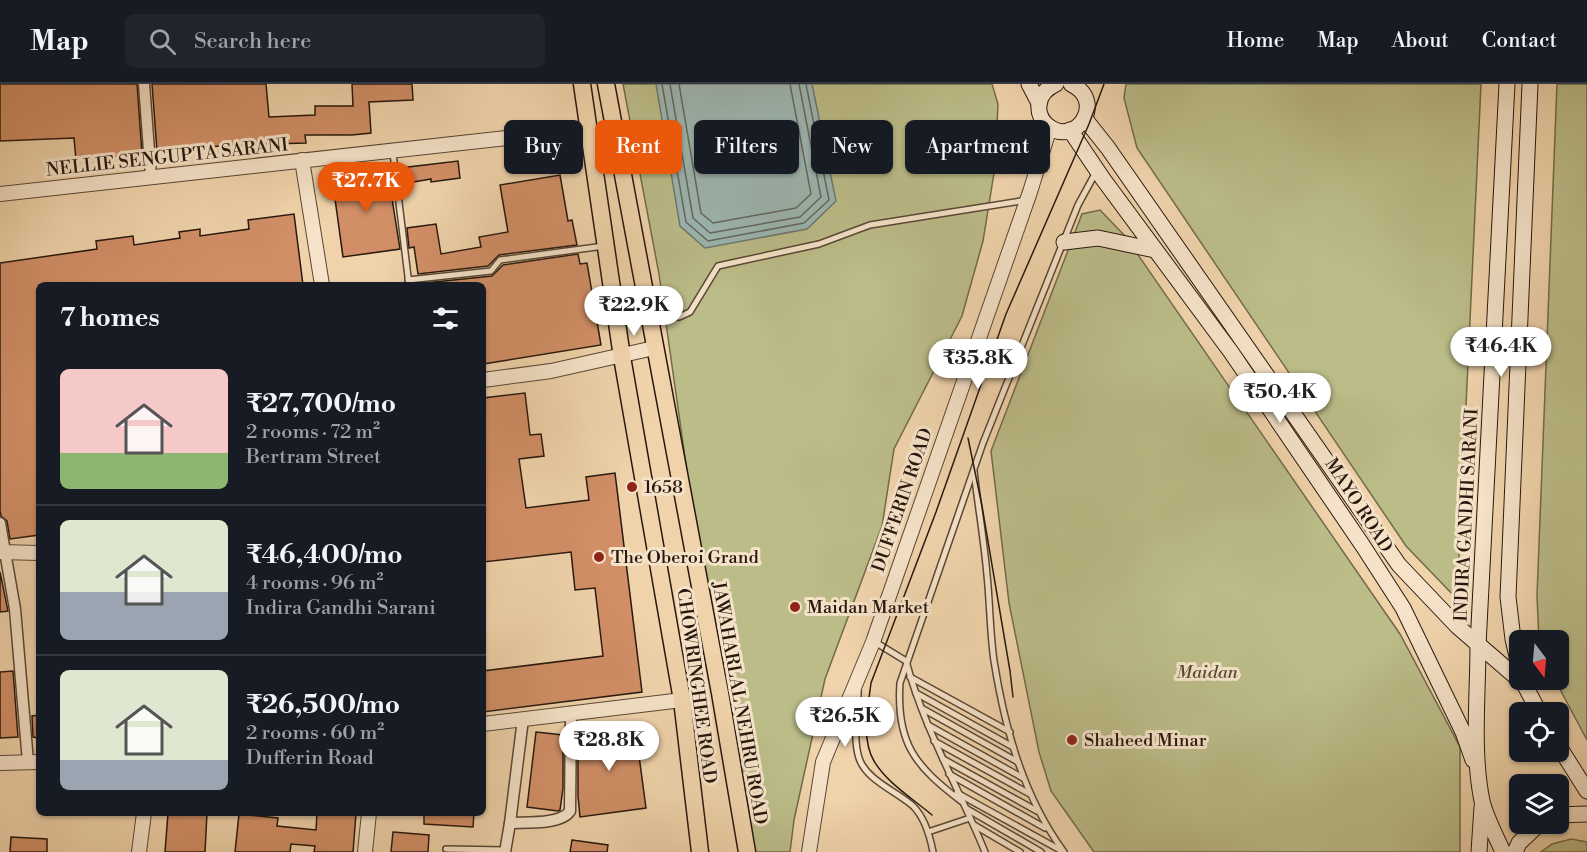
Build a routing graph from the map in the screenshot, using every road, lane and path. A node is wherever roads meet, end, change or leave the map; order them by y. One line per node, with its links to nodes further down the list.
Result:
1 (144, 84): 20 (street)
2 (574, 84): 9 (main road)
3 (1029, 84): 10 (main road)
4 (1056, 84): 10 (main road)
5 (1507, 84): 38 (main road, INDIRA GANDHI SARANI)
6 (1530, 84): 36 (main road)
7 (1075, 85): 11 (main road)
8 (608, 87): 29 (main road)
9 (583, 92): 14 (main road, CHOWRINGHEE ROAD)
10 (1039, 103): 12 (main road)
11 (1084, 119): 15 (main road); 38 (main road, MAYO ROAD)
12 (1044, 120)
13 (1050, 127): 15 (main road)
14 (588, 129): 16 (street, NELLIE SENGUPTA SARANI); 24 (main road, CHOWRINGHEE ROAD)
15 (1070, 130): 18 (main road, MAYO ROAD)
16 (392, 151): 17 (street, NELLIE SENGUPTA SARANI); 27 (lane)
17 (302, 160): 20 (street, NELLIE SENGUPTA SARANI); 26 (street)
18 (1096, 170): 23 (lane); 25 (main road, MAYO ROAD)
19 (1035, 174): 22 (street, DUFFERIN ROAD)
20 (151, 177): 21 (street, NELLIE SENGUPTA SARANI)
21 (0, 194)
22 (1027, 200): 28 (lane); 37 (street, DUFFERIN ROAD)
23 (1064, 242): 25 (main road); 32 (lane)
24 (606, 246): 27 (lane); 30 (main road, CHOWRINGHEE ROAD)
25 (1155, 250): 59 (main road, MAYO ROAD)
26 (322, 282)
27 (409, 282)
28 (679, 317)
29 (654, 348): 30 (street); 83 (main road, JAWAHARLAL NEHRU ROAD)
30 (622, 357): 31 (street); 44 (main road, CHOWRINGHEE ROAD)
31 (486, 380)
32 (974, 470): 39 (lane); 50 (lane)
33 (0, 523): 34 (street)
34 (3, 552): 35 (street); 54 (street)
35 (36, 553)
36 (1512, 630)
37 (873, 642): 39 (lane); 42 (street, DUFFERIN ROAD)
38 (1478, 645): 40 (main road, MAYO ROAD); 59 (main road, INDIRA GANDHI SARANI)
39 (906, 662): 41 (lane); 64 (lane)
40 (1509, 668)
41 (910, 677): 43 (lane); 50 (lane)
42 (858, 678): 76 (lane); 84 (street, DUFFERIN ROAD)
43 (916, 693): 45 (lane); 52 (lane)
44 (682, 700): 46 (street); 82 (main road, CHOWRINGHEE ROAD)
45 (922, 709): 49 (lane); 55 (lane)
46 (571, 712): 47 (street); 73 (street)
47 (523, 719): 48 (street); 73 (street)
48 (486, 724)
49 (928, 725): 51 (lane); 60 (lane)
50 (1010, 732): 52 (lane)
51 (934, 741): 53 (lane); 63 (lane)
52 (1013, 747): 55 (lane)
53 (941, 758): 58 (lane); 67 (lane)
54 (33, 762): 57 (street)
55 (1018, 762): 60 (lane)
56 (1568, 762): 61 (main road)
57 (0, 763)
58 (949, 774): 62 (lane); 75 (lane)
59 (1478, 775): 65 (main road, INDIRA GANDHI SARANI)
60 (1023, 778): 63 (lane)
61 (1587, 791)
62 (957, 793): 64 (lane); 89 (lane)
63 (1030, 794): 67 (lane)
64 (961, 801): 66 (lane)
65 (1483, 804): 90 (main road); 91 (main road)
66 (966, 809): 72 (lane); 88 (lane)
67 (1038, 812): 75 (lane)
68 (1587, 814): 69 (main road)
69 (1569, 815)
70 (144, 816): 80 (street)
71 (369, 816): 81 (street)
72 (970, 818): 74 (lane); 76 (lane)
73 (510, 823): 79 (street)
74 (974, 825): 86 (lane); 87 (lane)
75 (1047, 828): 89 (lane)
76 (928, 832): 85 (lane)
77 (1528, 834): 92 (main road)
78 (446, 849): 79 (lane)
79 (505, 851)
80 (140, 852)
81 (365, 852)
82 (700, 852)
83 (747, 852)
84 (809, 852)
85 (933, 852)
86 (985, 852)
87 (1020, 852)
88 (1041, 852)
89 (1064, 852)
90 (1479, 852)
91 (1503, 852)
92 (1515, 852)

